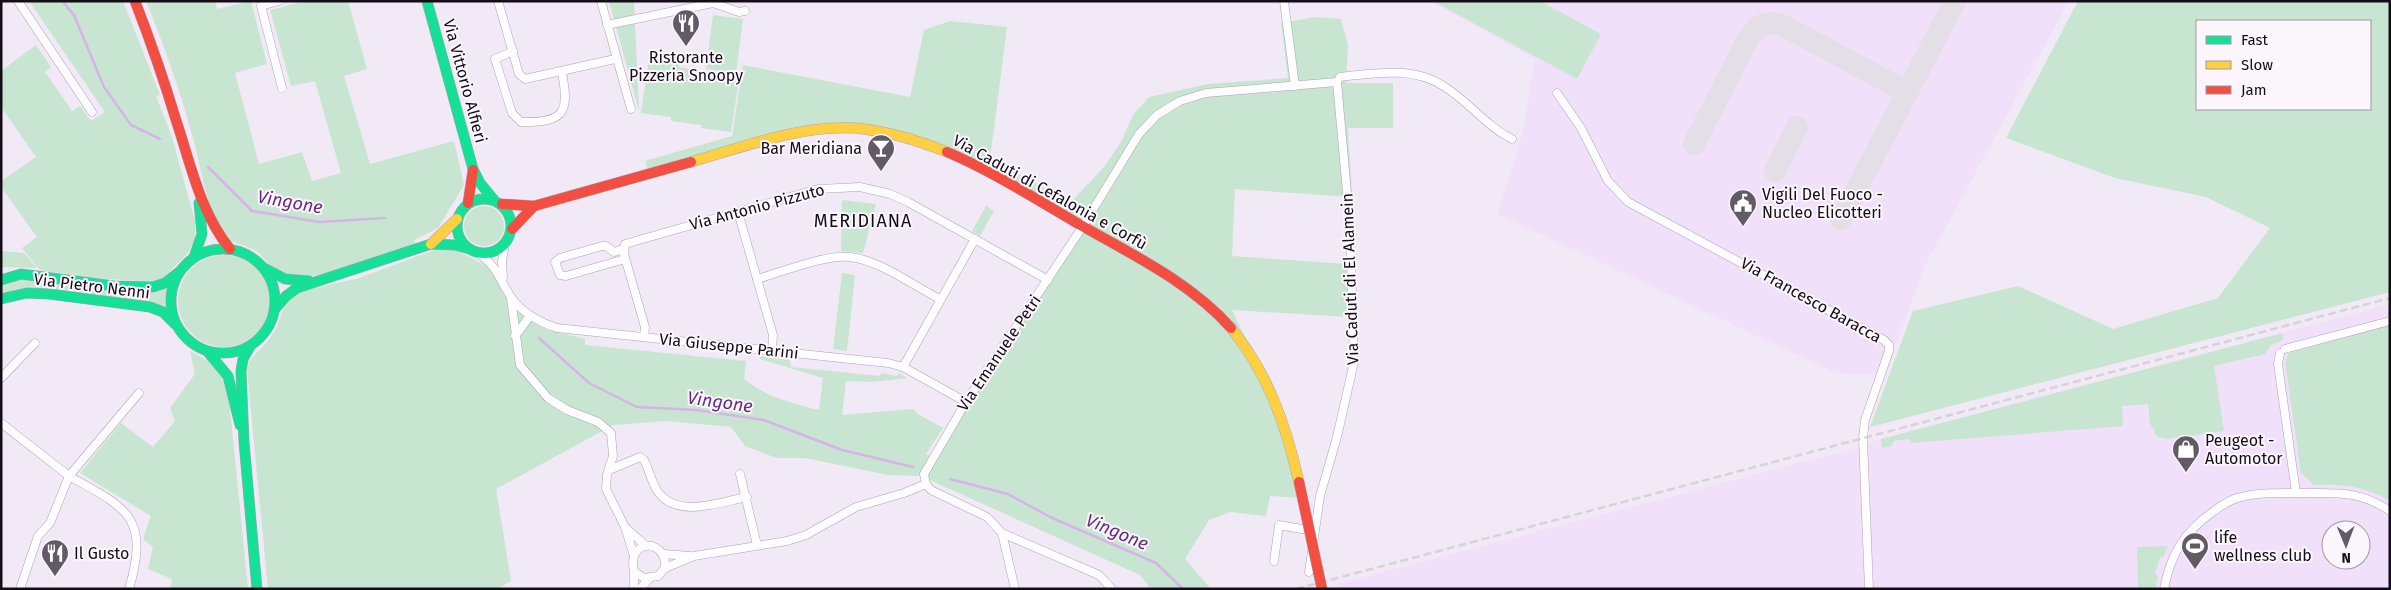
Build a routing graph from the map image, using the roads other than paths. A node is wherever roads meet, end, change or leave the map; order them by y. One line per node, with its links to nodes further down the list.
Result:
1 (18, 1): 18 (street)
2 (135, 1): 21 (street)
3 (279, 1): 15 (street)
4 (427, 1): 20 (street, Via Vittorio Alfieri)
5 (498, 1): 10 (street)
6 (601, 1): 9 (street)
7 (1284, 1): 14 (street)
8 (745, 11): 9 (street)
9 (607, 25): 11 (street)
10 (513, 51): 12 (street); 12 (street)
11 (616, 60): 12 (street); 17 (street)
12 (562, 73)
13 (1337, 82): 14 (street, Via Emanuele Petri); 19 (street, Via Emanuele Petri); 73 (street, Via Caduti di El Alamein)
14 (1295, 86): 27 (street, Via Emanuele Petri)
15 (282, 88)
16 (1557, 93): 93 (street, Via Francesco Baracca)
17 (631, 109)
18 (92, 112)
19 (1512, 139)
20 (473, 170): 22 (street, Via Vittorio Alfieri); 23 (street, Via Vittorio Alfieri)
21 (199, 193): 33 (street); 35 (street)
22 (498, 202): 23 (street); 24 (street, Via Caduti di Cefalonia e Corfù); 28 (street)
23 (468, 203): 26 (street)
24 (534, 206): 27 (street, Via Caduti di Cefalonia e Corfù); 28 (street)
25 (738, 212): 29 (street, Via Antonio Pizzuto); 32 (street, Via Antonio Pizzuto); 41 (street)
26 (458, 216): 30 (street); 34 (street)
27 (1083, 226): 43 (street, Via Emanuele Petri); 92 (street, Via Caduti di Cefalonia e Corfù, bridge)
28 (512, 229): 31 (street)
29 (975, 239): 43 (street, Via Antonio Pizzuto); 48 (street)
30 (431, 244): 34 (street); 44 (street)
31 (505, 244): 34 (street); 45 (street, Via Giuseppe Parini)
32 (624, 247): 36 (street); 36 (street)
33 (230, 249): 35 (street); 37 (street)
34 (474, 251): 45 (street, Via Giuseppe Parini)
35 (194, 257): 38 (street)
36 (625, 259): 54 (street)
37 (264, 268): 44 (street); 49 (street)
38 (179, 272): 40 (street, Via Pietro Nenni); 52 (street)
39 (1, 273): 40 (street)
40 (21, 274): 42 (street, Via Pietro Nenni)
41 (758, 279): 48 (street); 58 (street)
42 (1, 280)
43 (1048, 280): 62 (street, Via Emanuele Petri)
44 (317, 281): 49 (street)
45 (504, 281): 46 (street, Via Giuseppe Parini)
46 (511, 296): 50 (street, Via Giuseppe Parini); 53 (street)
47 (1, 299): 52 (street, Via Pietro Nenni)
48 (940, 299): 59 (street)
49 (275, 310): 56 (street)
50 (530, 316): 53 (street); 54 (street, Via Giuseppe Parini)
51 (2390, 321): 69 (street)
52 (175, 324): 57 (street)
53 (516, 336): 65 (street)
54 (644, 337): 58 (street, Via Giuseppe Parini)
55 (35, 343): 60 (street)
56 (251, 345): 57 (street); 64 (street)
57 (207, 351): 64 (street)
58 (772, 351): 59 (street, Via Giuseppe Parini)
59 (903, 367): 62 (street, Via Giuseppe Parini)
60 (1, 378)
61 (140, 392): 67 (street)
62 (966, 402): 68 (street, Via Emanuele Petri)
63 (1, 423): 67 (street)
64 (244, 442): 87 (street)
65 (609, 470): 70 (street); 72 (street)
66 (740, 474): 70 (street)
67 (69, 476): 85 (street); 86 (street)
68 (926, 484): 74 (street); 75 (street)
69 (2296, 493): 71 (street); 94 (street)
70 (747, 497): 75 (street)
71 (2390, 511)
72 (625, 528): 76 (street); 78 (street)
73 (1315, 532): 80 (street); 83 (street, Via Caduti di El Alamein)
74 (1002, 533): 90 (street); 91 (street)
75 (757, 545): 79 (street)
76 (646, 546): 77 (street); 78 (street)
77 (664, 554): 79 (street); 81 (street)
78 (634, 556): 82 (street)
79 (694, 556): 81 (street)
80 (1274, 561)
81 (664, 568): 84 (street)
82 (636, 572): 84 (street); 88 (street)
83 (1309, 572)
84 (649, 579): 89 (street)
85 (20, 589)
86 (130, 589)
87 (257, 589)
88 (633, 589)
89 (640, 589)
90 (1015, 589)
91 (1112, 589)
92 (1322, 589)
93 (1870, 589)
94 (2164, 589)

